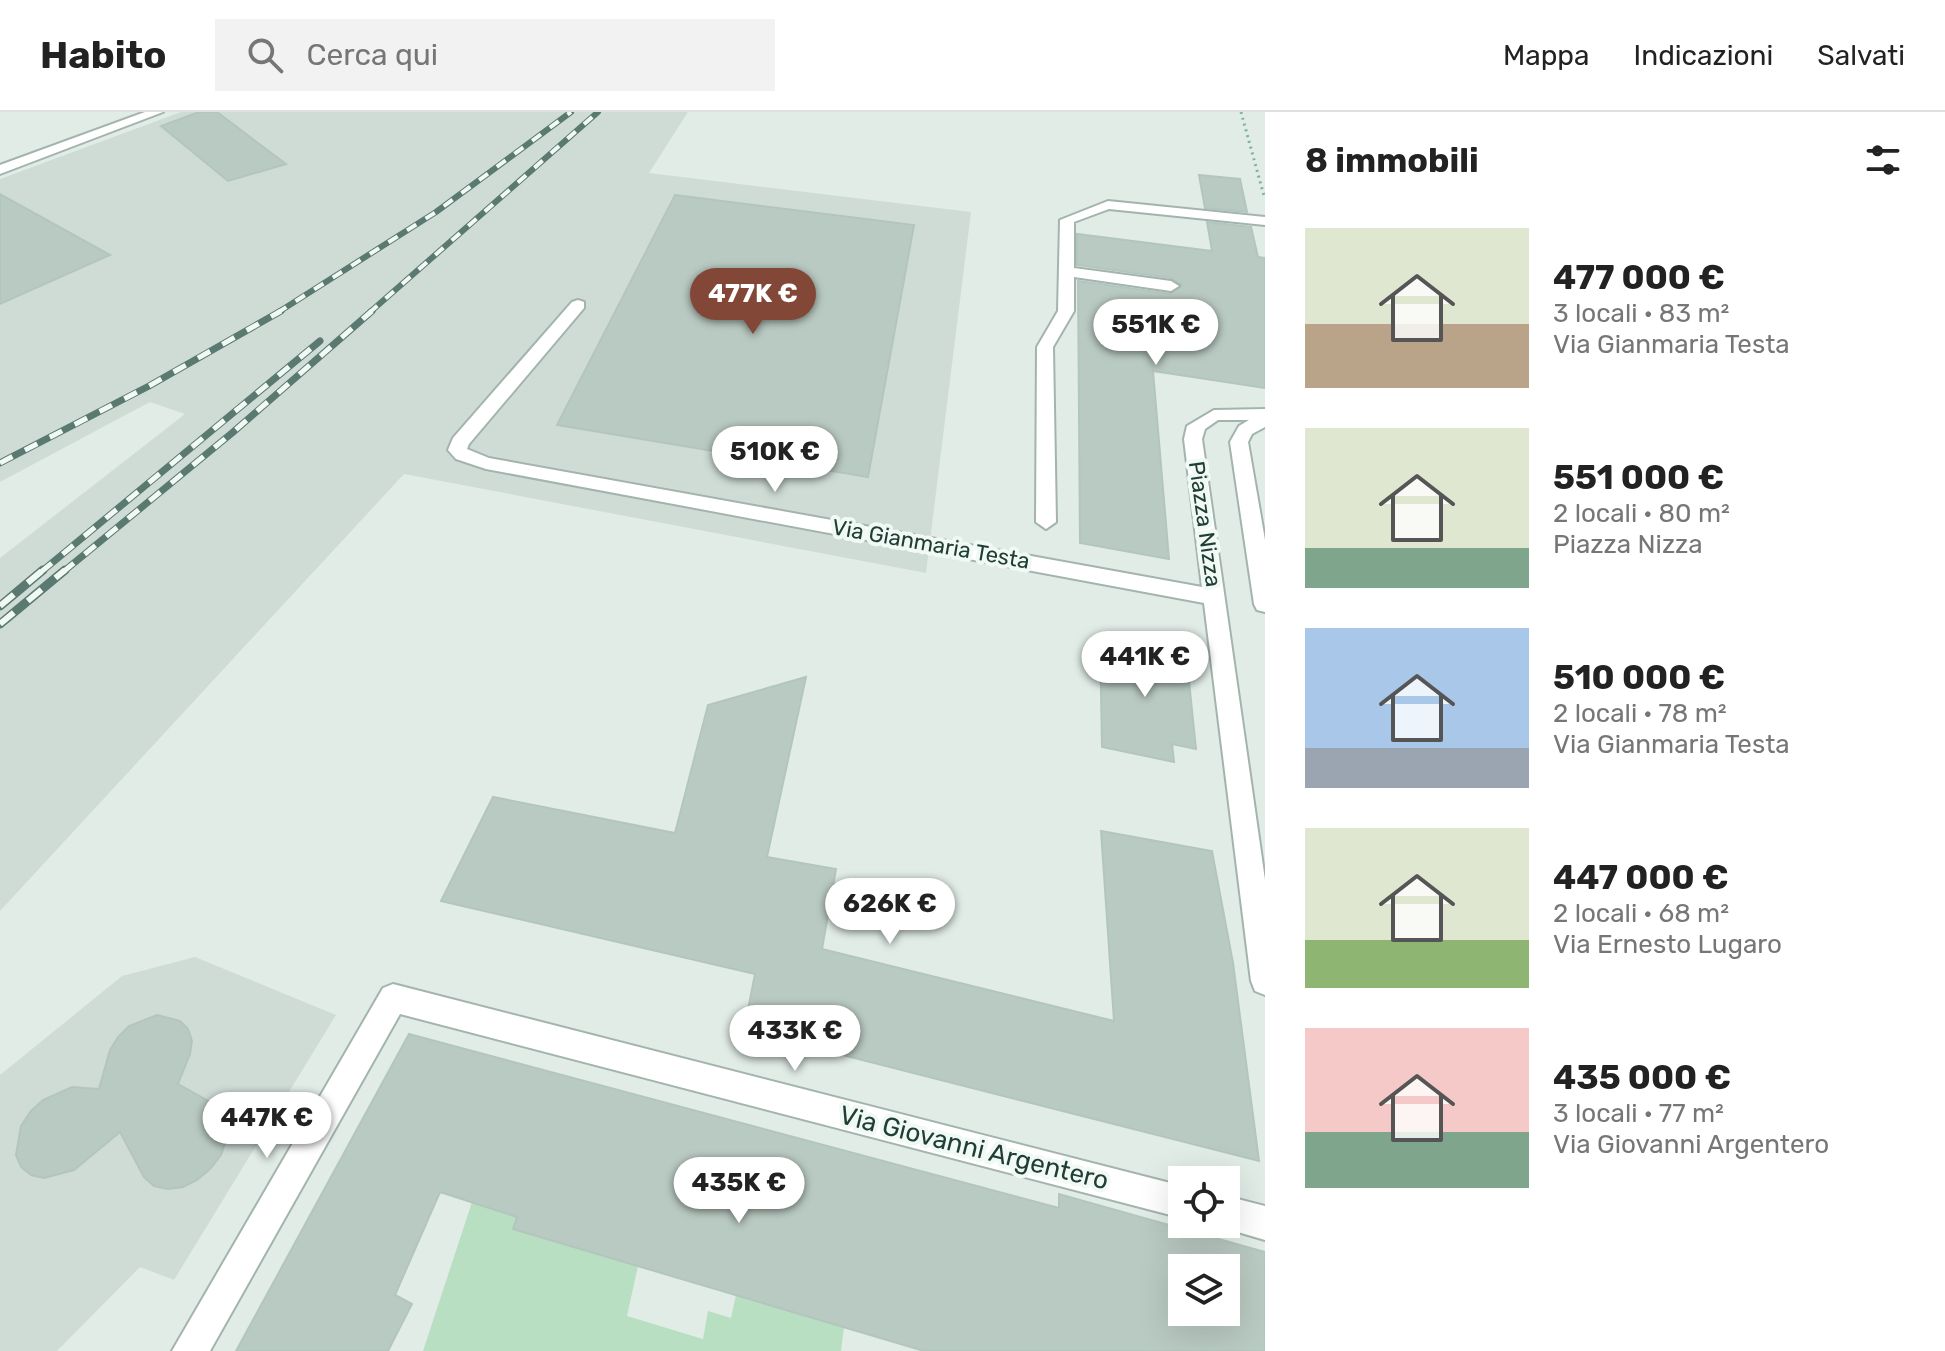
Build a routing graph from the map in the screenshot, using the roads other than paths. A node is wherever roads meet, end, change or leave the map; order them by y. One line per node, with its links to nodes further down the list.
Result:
1 (157, 112): 2 (street)
2 (0, 170)
3 (1265, 221): 4 (street)
4 (1065, 271): 5 (street); 9 (street)
5 (1171, 286)
6 (578, 305): 10 (street, Via Gianmaria Testa)
7 (1265, 414): 10 (street, Piazza Nizza)
8 (1265, 421): 11 (street, Piazza Nizza)
9 (1046, 522)
10 (1216, 597): 12 (street, Piazza Nizza)
11 (1265, 604)
12 (1265, 981)
13 (1168, 1198): 16 (street, Via Giovanni Argentero)
14 (1240, 1217): 15 (street)
15 (1265, 1223)
16 (190, 1351)

